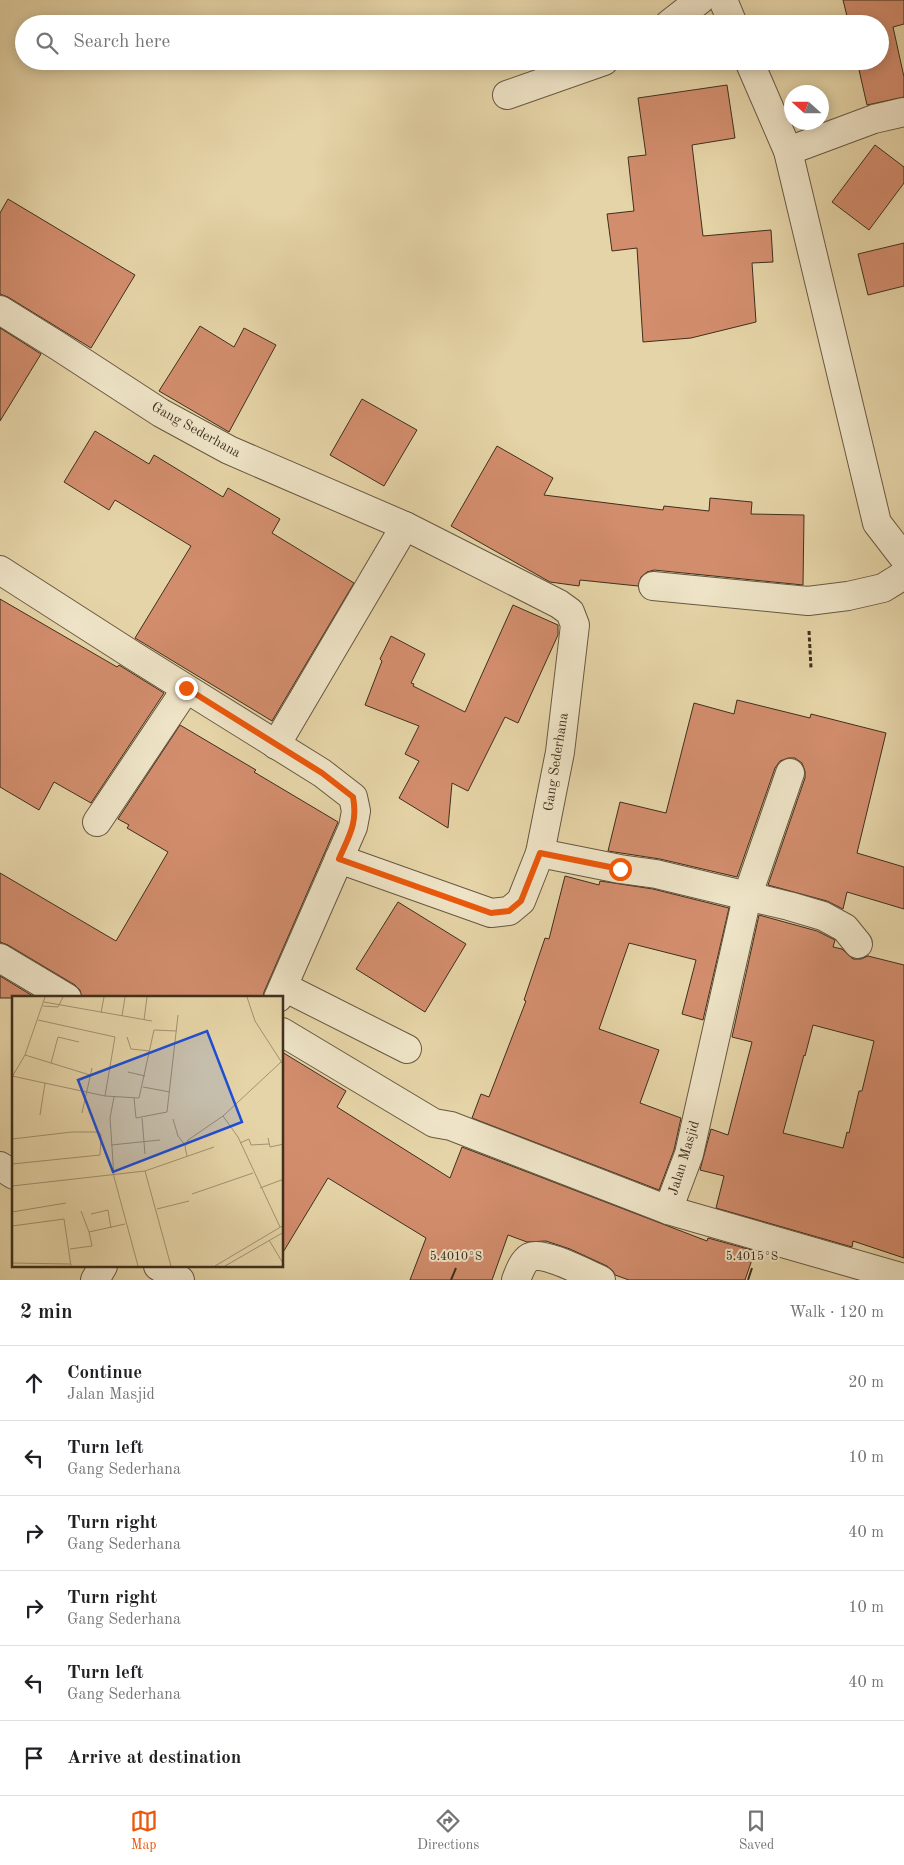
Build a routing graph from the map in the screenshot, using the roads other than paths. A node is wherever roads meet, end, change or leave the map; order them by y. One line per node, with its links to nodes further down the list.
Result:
1 (700, 0): 3 (street)
2 (723, 0): 4 (street)
3 (681, 15)
4 (730, 15)
5 (578, 70): 7 (street)
6 (754, 70): 9 (street)
7 (507, 95)
8 (904, 112): 9 (street)
9 (788, 151): 12 (street)
10 (0, 310): 11 (street, Gang Sederhana)
11 (405, 526): 17 (street); 20 (street, Gang Sederhana)
12 (904, 558)
13 (0, 570): 16 (street)
14 (904, 575): 15 (street)
15 (653, 586)
16 (186, 688): 17 (street); 19 (street)
17 (276, 744): 21 (street)
18 (790, 773): 22 (street, Jalan Masjid)
19 (97, 822)
20 (540, 853): 21 (street, Gang Sederhana); 22 (street)
21 (339, 859): 25 (street)
22 (747, 897): 23 (street); 31 (street, Jalan Masjid)
23 (858, 944)
24 (0, 958): 26 (street)
25 (281, 992): 28 (street)
26 (64, 996)
27 (284, 1033): 31 (street)
28 (407, 1049)
29 (0, 1166): 30 (street)
30 (12, 1174)
31 (668, 1210): 34 (street, Jalan Masjid)
32 (102, 1268): 35 (street)
33 (161, 1268): 36 (street)
34 (904, 1278)
35 (95, 1280)
36 (180, 1280)
37 (516, 1280): 38 (street)
38 (601, 1280)

